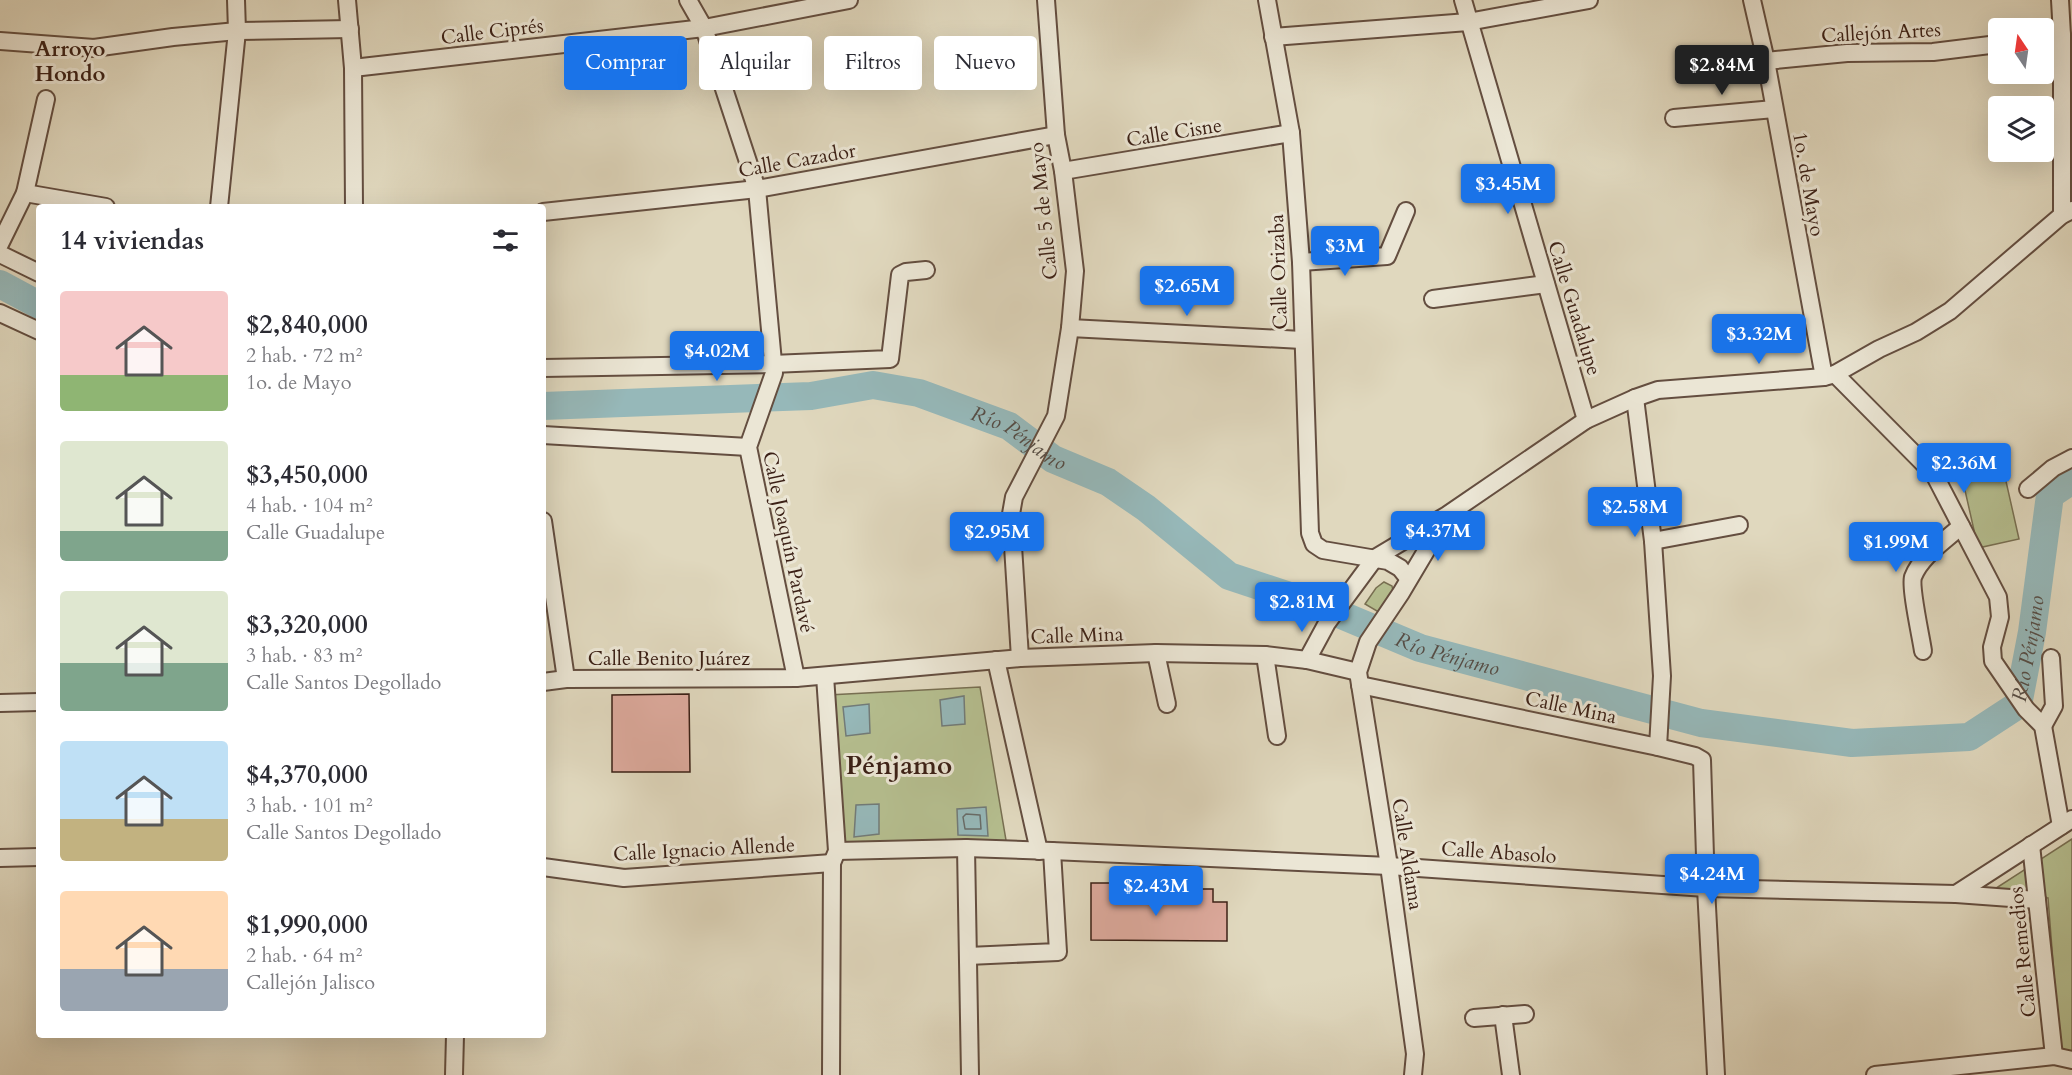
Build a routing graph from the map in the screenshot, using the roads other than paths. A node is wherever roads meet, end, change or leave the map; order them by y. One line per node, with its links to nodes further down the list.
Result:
1 (236, 0): 14 (street)
2 (347, 0): 13 (street)
3 (688, 0): 12 (street, Calle Joaquín Pardavé)
4 (849, 0): 12 (street, Calle Ciprés)
5 (1046, 0): 26 (street, Calle 5 de Mayo)
6 (1267, 0): 16 (street, Calle Orizaba)
7 (1463, 0): 11 (street, Calle Guadalupe)
8 (1589, 0): 11 (street)
9 (1752, 0): 20 (street, 1o. de Mayo)
10 (2060, 0): 15 (street)
11 (1468, 22): 16 (street); 41 (street, Calle Guadalupe)
12 (704, 28): 21 (street, Calle Ciprés); 28 (street, Calle Joaquín Pardavé)
13 (350, 29): 14 (street); 21 (street)
14 (237, 31): 18 (street); 31 (street)
15 (2062, 36): 17 (street); 35 (street)
16 (1274, 37): 25 (street, Calle Orizaba)
17 (2054, 37)
18 (0, 41)
19 (1988, 45): 20 (street, Callejón Artes)
20 (1766, 61): 23 (street, 1o. de Mayo)
21 (353, 68): 32 (street)
22 (46, 99): 29 (street)
23 (1774, 109): 24 (street); 49 (street, 1o. de Mayo)
24 (1674, 118)
25 (1291, 133): 27 (street, Calle Cisne); 38 (street, Calle Orizaba)
26 (1056, 135): 27 (street, Calle 5 de Mayo); 28 (street, Calle Cazador)
27 (1063, 171): 44 (street, Calle 5 de Mayo)
28 (757, 189): 34 (street, Calle Cazador); 48 (street, Calle Joaquín Pardavé)
29 (25, 193): 30 (street); 36 (street)
30 (89, 204)
31 (219, 204)
32 (354, 204)
33 (1407, 211): 38 (street)
34 (546, 212)
35 (2067, 213): 49 (street)
36 (0, 244)
37 (0, 254): 40 (street)
38 (1301, 262): 46 (street, Calle Orizaba)
39 (926, 270): 48 (street)
40 (36, 272)
41 (1546, 284): 42 (street); 51 (street, Calle Guadalupe)
42 (1433, 299)
43 (0, 313): 45 (street)
44 (1070, 328): 46 (street); 66 (street, Calle 5 de Mayo)
45 (36, 330)
46 (1302, 340): 61 (street, Calle Orizaba)
47 (546, 368): 48 (street)
48 (773, 368): 53 (street, Calle Joaquín Pardavé)
49 (1829, 375): 50 (street); 58 (street)
50 (1635, 398): 51 (street); 60 (street)
51 (1587, 420): 56 (street)
52 (546, 435): 53 (street)
53 (748, 447): 71 (street, Calle Joaquín Pardavé)
54 (2072, 458): 55 (street)
55 (2028, 489)
56 (1447, 515): 61 (street); 62 (street, Calle Aldama)
57 (1739, 525): 60 (street)
58 (1961, 526): 63 (street); 78 (street)
59 (546, 542): 73 (street)
60 (1653, 542): 80 (street)
61 (1375, 558): 62 (street); 69 (street)
62 (1404, 586): 72 (street, Calle Aldama)
63 (1923, 651)
64 (1156, 653): 65 (street, Calle Mina); 66 (street, Calle Mina); 77 (street)
65 (1265, 656): 69 (street, Calle Mina); 79 (street)
66 (1020, 658): 68 (street, Calle Mina)
67 (2051, 658): 78 (street)
68 (996, 660): 70 (street, Calle Mina); 84 (street)
69 (1307, 660): 72 (street, Calle Mina)
70 (825, 676): 71 (street, Calle Mina); 86 (street)
71 (796, 678): 73 (street, Calle Benito Juárez)
72 (1359, 678): 80 (street, Calle Mina); 88 (street, Calle Aldama)
73 (566, 679): 74 (street, Calle Benito Juárez)
74 (546, 682)
75 (36, 702): 76 (street)
76 (0, 703)
77 (1167, 704)
78 (2043, 726): 81 (street)
79 (1278, 736)
80 (1659, 747): 90 (street, Calle Mina)
81 (2066, 822): 82 (street)
82 (2031, 845): 91 (street); 92 (street, Calle Remedios)
83 (966, 848): 84 (street, Calle Abasolo); 86 (street, Calle Ignacio Allende); 93 (street)
84 (1046, 851): 88 (street, Calle Abasolo); 93 (street)
85 (36, 857): 87 (street)
86 (834, 857): 89 (street, Calle Ignacio Allende); 101 (street)
87 (0, 858)
88 (1389, 866): 90 (street, Calle Abasolo); 103 (street, Calle Aldama)
89 (546, 867)
90 (1706, 888): 91 (street, Calle Abasolo); 105 (street)
91 (1956, 894): 92 (street, Calle Abasolo)
92 (2037, 900): 98 (street, Calle Remedios)
93 (968, 956): 102 (street)
94 (1525, 1014): 95 (street)
95 (1503, 1015): 96 (street); 104 (street)
96 (1474, 1018)
97 (455, 1038): 100 (street)
98 (2054, 1056): 99 (street); 106 (street)
99 (2072, 1060)
100 (454, 1075)
101 (831, 1075)
102 (970, 1075)
103 (1413, 1075)
104 (1511, 1075)
105 (1716, 1075)
106 (1875, 1075)

